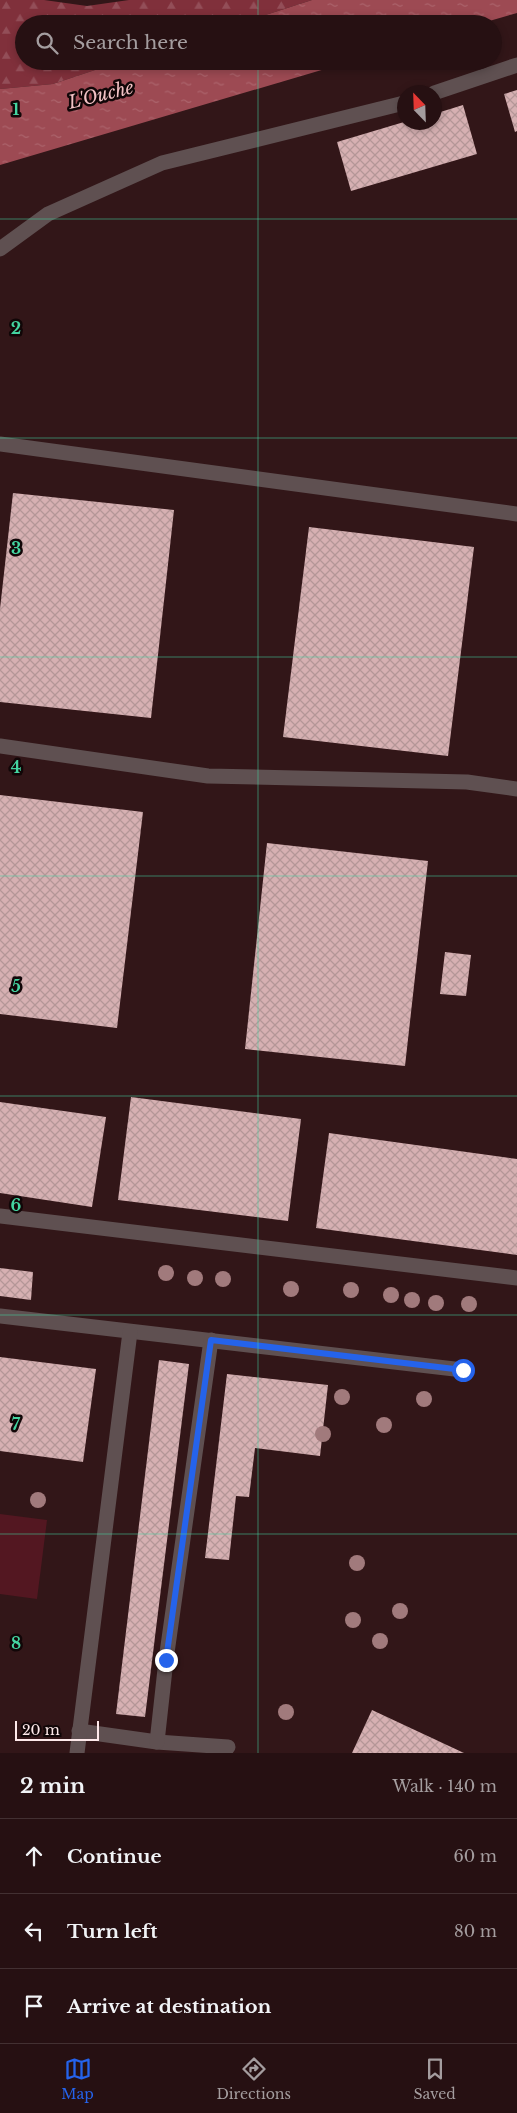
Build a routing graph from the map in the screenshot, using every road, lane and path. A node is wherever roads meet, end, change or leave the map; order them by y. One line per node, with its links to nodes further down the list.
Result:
1 (517, 64): 2 (lane)
2 (502, 69)
3 (500, 70): 4 (lane)
4 (442, 90)
5 (397, 105): 6 (lane)
6 (0, 249)
7 (0, 444): 8 (lane)
8 (517, 514)
9 (0, 746): 10 (lane)
10 (517, 789)
11 (0, 1216): 12 (lane)
12 (517, 1278)
13 (0, 1316): 14 (lane)
14 (130, 1332): 15 (lane); 17 (lane)
15 (211, 1340): 16 (lane); 18 (lane)
16 (463, 1370)
17 (79, 1732): 18 (lane); 20 (lane)
18 (157, 1742): 19 (lane)
19 (228, 1747)
20 (77, 1753)

